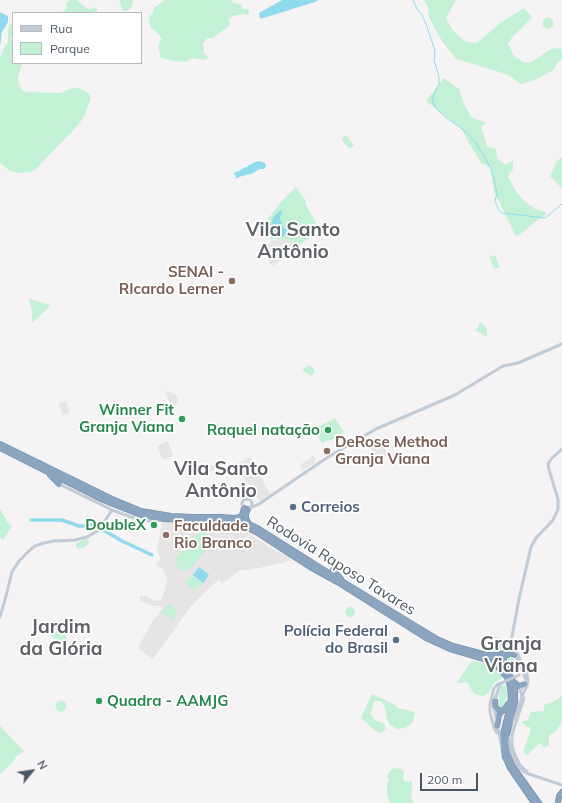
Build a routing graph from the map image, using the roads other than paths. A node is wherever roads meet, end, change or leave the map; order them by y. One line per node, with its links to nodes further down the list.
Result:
1 (562, 344): 8 (main road)
2 (0, 444): 11 (highway, Rodovia Raposo Tavares)
3 (0, 448): 5 (highway, Rodovia Raposo Tavares)
4 (562, 449): 19 (main road)
5 (46, 471): 6 (highway); 12 (highway, Rodovia Raposo Tavares)
6 (59, 484): 10 (main road)
7 (252, 502): 8 (main road); 9 (main road); 9 (main road)
8 (259, 504): 9 (main road)
9 (247, 508): 11 (highway); 14 (highway)
10 (112, 510): 12 (main road); 18 (main road)
11 (234, 518): 14 (highway, Rodovia Raposo Tavares)
12 (163, 519): 13 (highway, Rodovia Raposo Tavares)
13 (210, 521): 15 (highway, Rodovia Raposo Tavares); 15 (highway)
14 (249, 524): 17 (highway, Rodovia Raposo Tavares)
15 (256, 532): 28 (highway, Rodovia Raposo Tavares)
16 (333, 570): 17 (highway)
17 (347, 584): 20 (highway, Rodovia Raposo Tavares)
18 (0, 617)
19 (513, 649): 20 (highway); 21 (main road); 22 (main road); 23 (highway)
20 (487, 655): 23 (highway, Rodovia Raposo Tavares)
21 (522, 664): 22 (main road); 27 (main road)
22 (520, 673): 25 (main road, bridge); 26 (main road)
23 (509, 674): 24 (highway, Rodovia Raposo Tavares)
24 (513, 681): 26 (highway); 32 (highway, Rodovia Raposo Tavares)
25 (503, 682): 29 (main road); 33 (main road)
26 (524, 684): 27 (main road)
27 (523, 697): 32 (main road); 35 (main road)
28 (511, 700): 30 (highway); 34 (highway, Rodovia Raposo Tavares)
29 (495, 701): 30 (highway); 31 (main road)
30 (503, 710): 31 (highway)
31 (497, 726): 33 (main road)
32 (508, 728): 35 (main road); 39 (highway, Rodovia Raposo Tavares)
33 (499, 737): 34 (main road)
34 (502, 750): 38 (highway, Rodovia Raposo Tavares)
35 (528, 773): 36 (main road)
36 (562, 785)
37 (562, 792): 40 (highway)
38 (534, 803)
39 (539, 803)
40 (558, 803)

